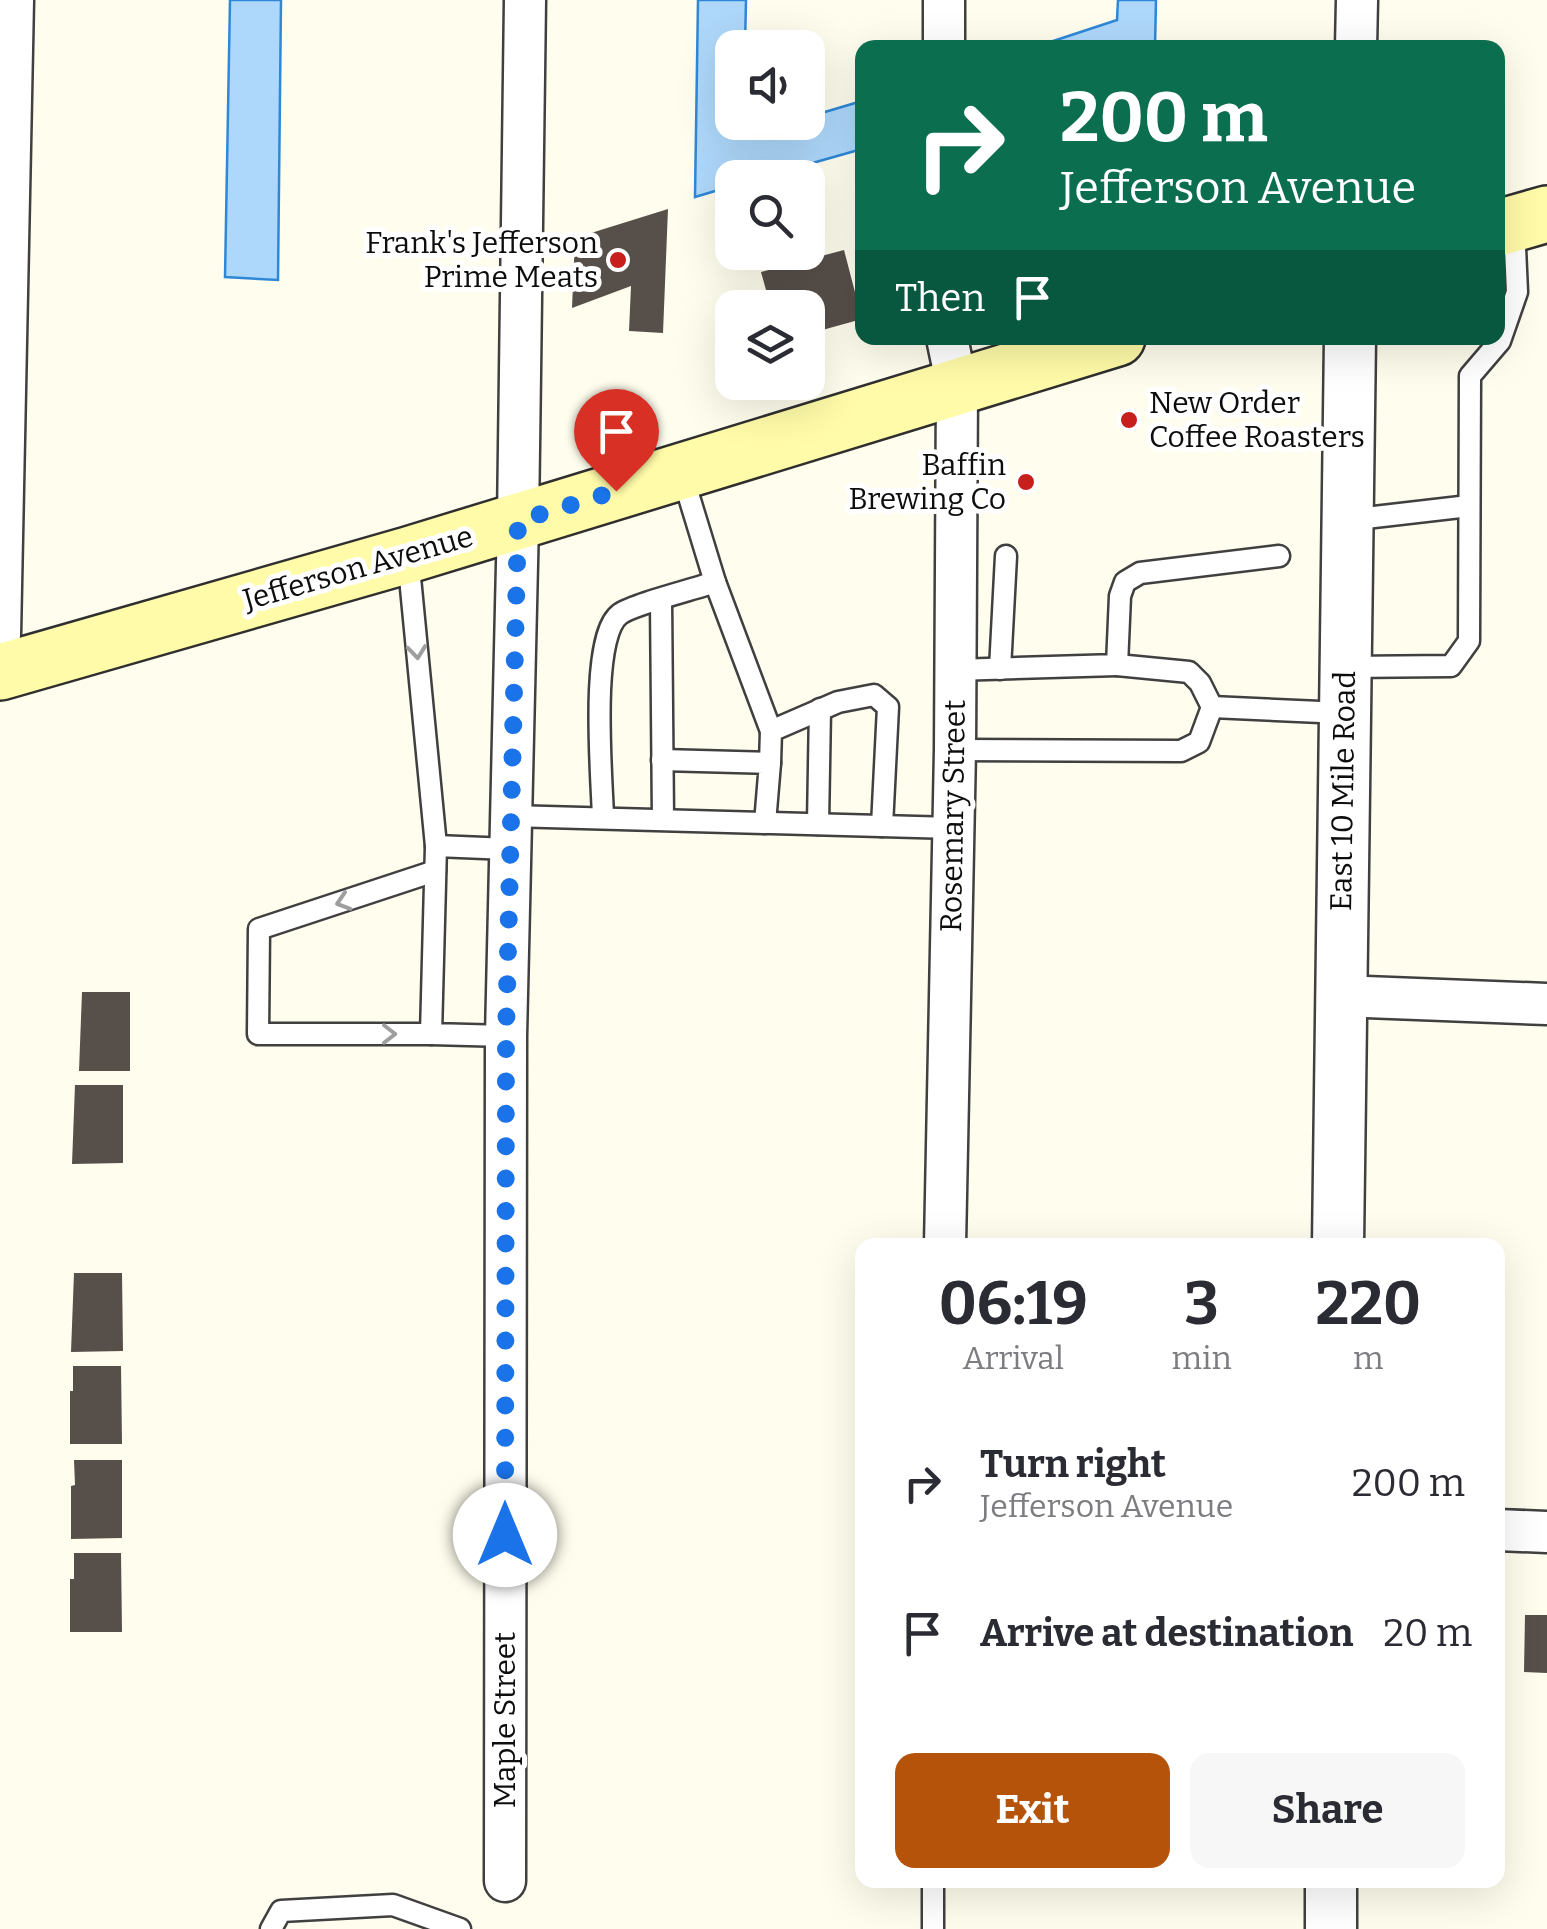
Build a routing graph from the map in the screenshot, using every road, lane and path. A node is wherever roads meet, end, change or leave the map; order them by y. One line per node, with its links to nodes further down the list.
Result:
1 (13, 0): 22 (street)
2 (525, 0): 16 (street, Maple Street)
3 (944, 0): 5 (street)
4 (1357, 0): 6 (street)
5 (944, 40)
6 (1356, 40)
7 (1520, 222): 8 (lane)
8 (1505, 327)
9 (1069, 345): 12 (main road, Jefferson Avenue)
10 (1350, 345): 15 (street, East 10 Mile Road)
11 (1497, 345): 14 (lane)
12 (952, 362): 13 (main road, Jefferson Avenue); 25 (street, Rosemary Street)
13 (681, 471): 16 (main road, Jefferson Avenue); 20 (lane)
14 (1469, 506): 15 (lane); 27 (lane)
15 (1346, 520): 27 (street, East 10 Mile Road)
16 (518, 521): 17 (main road, Jefferson Avenue); 40 (street, Maple Street)
17 (408, 555): 26 (main road, Jefferson Avenue); 41 (lane, one-way to 41)
18 (1006, 556): 24 (lane)
19 (1278, 556): 23 (lane)
20 (715, 582): 21 (lane); 30 (lane)
21 (661, 600): 32 (lane); 34 (lane)
22 (0, 634)
23 (1117, 664): 24 (lane); 28 (lane)
24 (1000, 669): 25 (lane)
25 (955, 670): 31 (street, Rosemary Street)
26 (0, 672)
27 (1344, 690): 28 (lane); 43 (street, East 10 Mile Road)
28 (1212, 707): 31 (lane)
29 (820, 709): 30 (lane); 37 (lane); 38 (lane)
30 (771, 731): 33 (lane)
31 (955, 750): 39 (street, Rosemary Street)
32 (662, 760): 33 (lane); 35 (lane)
33 (770, 763): 36 (lane)
34 (603, 818): 35 (lane); 40 (lane)
35 (663, 819): 36 (lane)
36 (765, 822): 37 (lane)
37 (818, 824): 38 (lane)
38 (882, 826): 39 (lane)
39 (953, 828): 47 (street, Rosemary Street)
40 (510, 832): 41 (lane); 46 (street, Maple Street)
41 (436, 846): 42 (lane)
42 (435, 870): 45 (lane); 45 (lane, one-way to 45)
43 (1340, 996): 44 (street); 48 (street, East 10 Mile Road)
44 (1547, 1004)
45 (431, 1034): 46 (lane)
46 (506, 1036): 51 (street, Maple Street)
47 (946, 1238)
48 (1338, 1238)
49 (1505, 1530): 50 (street)
50 (1547, 1532)
51 (505, 1881)
52 (934, 1888): 56 (lane)
53 (1332, 1888): 57 (street)
54 (270, 1929): 55 (lane)
55 (460, 1929)
56 (932, 1929)
57 (1331, 1929)

